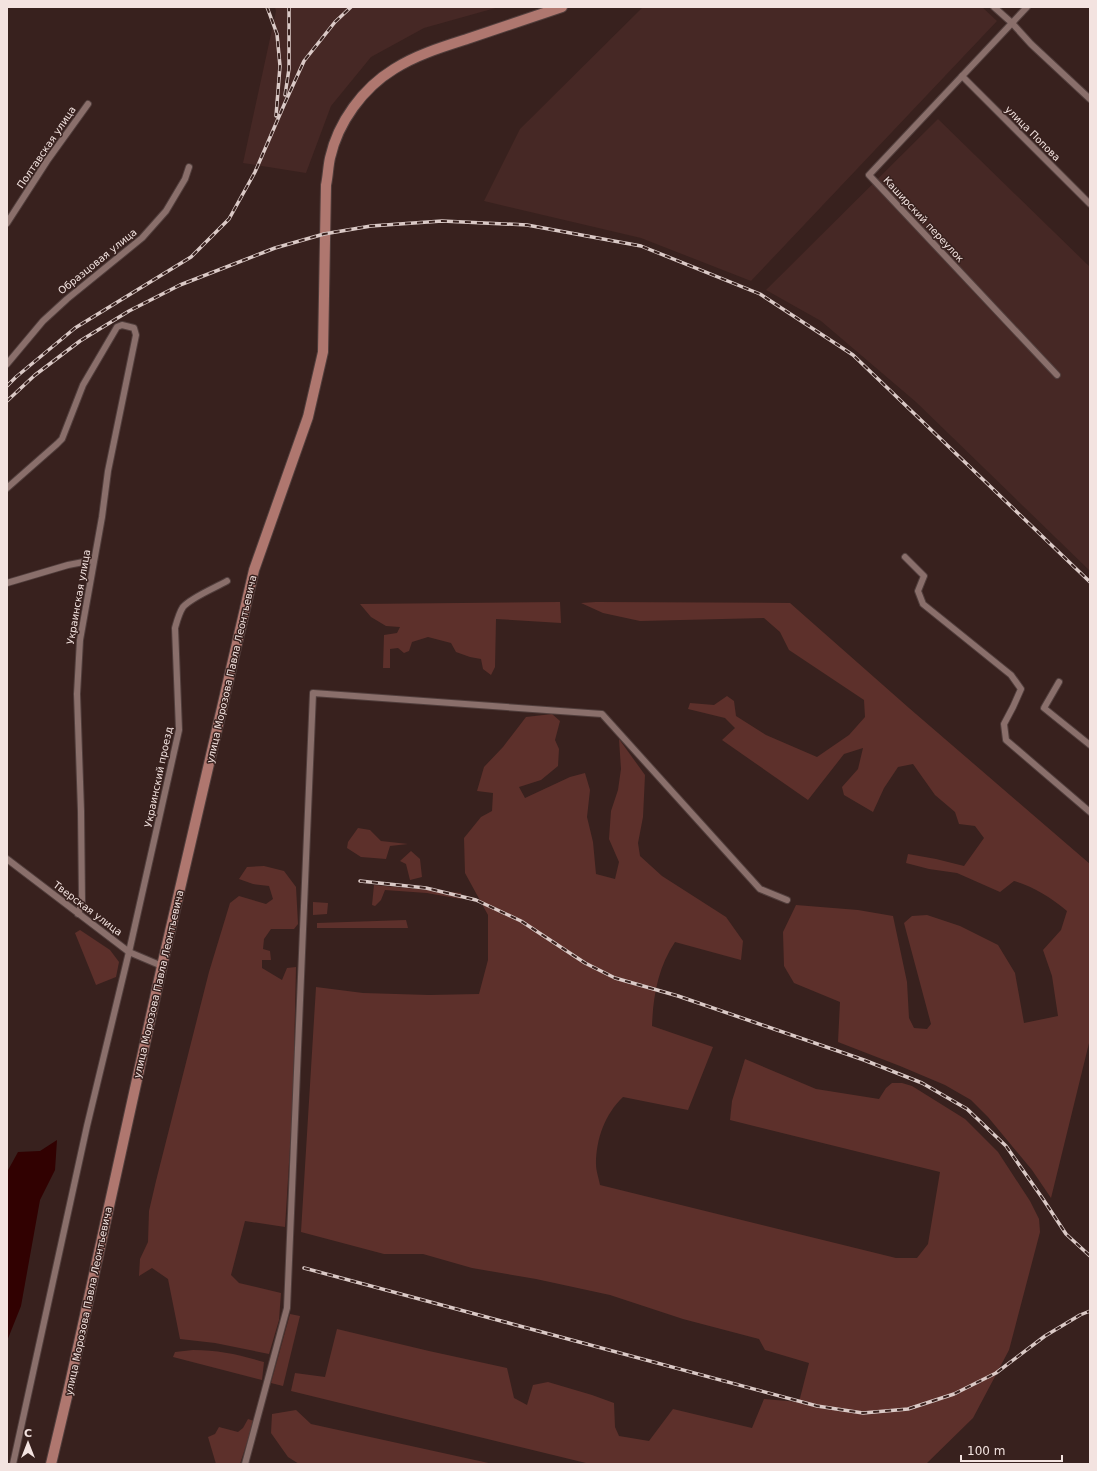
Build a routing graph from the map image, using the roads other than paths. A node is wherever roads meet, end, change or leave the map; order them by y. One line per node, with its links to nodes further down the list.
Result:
1 (562, 7): 25 (main road, улица Морозова Павла Леонтьевича)
2 (994, 7): 4 (street)
3 (1026, 7): 4 (street, Каширский переулок)
4 (1012, 23): 5 (street, Каширский переулок); 6 (street)
5 (962, 76): 9 (street, улица Попова); 12 (street, Каширский переулок)
6 (1090, 99)
7 (88, 104): 10 (street, Полтавская улица)
8 (189, 167): 11 (street, Образцовая улица)
9 (1090, 204)
10 (7, 223)
11 (7, 364)
12 (1057, 375)
13 (7, 488): 15 (street, Украинская улица)
14 (905, 557): 20 (street)
15 (94, 560): 17 (street); 23 (street, Украинская улица)
16 (227, 581): 24 (street, Украинский проезд)
17 (7, 583)
18 (1059, 682): 19 (street)
19 (1090, 745)
20 (1090, 812)
21 (7, 859): 23 (street, Тверская улица)
22 (786, 900): 28 (street)
23 (78, 914): 24 (street, Тверская улица)
24 (129, 952): 25 (street, Тверская улица); 27 (street, Украинский проезд)
25 (162, 966): 26 (main road, улица Морозова Павла Леонтьевича)
26 (51, 1462)
27 (13, 1464)
28 (245, 1464)

